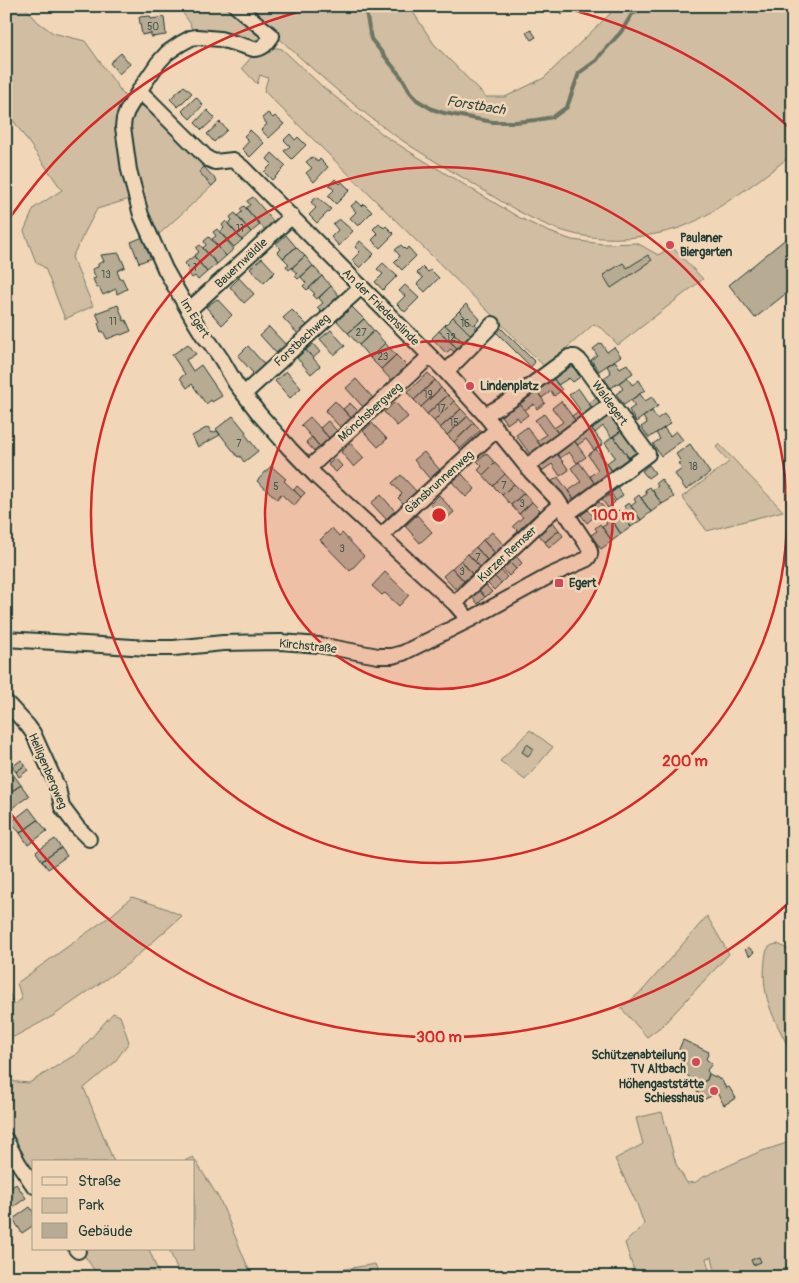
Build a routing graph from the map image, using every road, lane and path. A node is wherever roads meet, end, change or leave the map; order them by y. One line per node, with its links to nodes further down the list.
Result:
1 (236, 6): 2 (street, Im Egert)
2 (138, 91): 3 (street, An der Friedenslinde); 5 (street, Im Egert)
3 (292, 216): 4 (street, An der Friedenslinde); 5 (street, Bauernwäldle)
4 (361, 287): 7 (street, An der Friedenslinde); 9 (street, Forstbachweg)
5 (189, 310): 9 (street, Im Egert)
6 (493, 324): 8 (street)
7 (430, 356): 8 (street, An der Friedenslinde); 14 (street, Mönchsbergweg)
8 (446, 372): 11 (street, An der Friedenslinde)
9 (244, 394): 14 (street, Im Egert)
10 (611, 404): 11 (street, Waldegert); 13 (street); 15 (street, Waldegert)
11 (485, 415): 12 (street, An der Friedenslinde)
12 (497, 429): 13 (street, An der Friedenslinde); 16 (street, Gänsbrunnenweg)
13 (526, 466): 15 (street, An der Friedenslinde)
14 (309, 468): 16 (street, Im Egert)
15 (563, 510): 17 (street, An der Friedenslinde); 18 (street, Kurzer Remser)
16 (381, 536): 18 (street, Im Egert)
17 (587, 559): 19 (street, Kirchstraße)
18 (455, 604): 19 (street, Im Egert)
19 (469, 620): 20 (street, Kirchstraße)
20 (6, 639)
21 (6, 702): 22 (street, Heiligenbergweg)
22 (89, 839)
23 (6, 1140): 24 (street)
24 (32, 1183)

